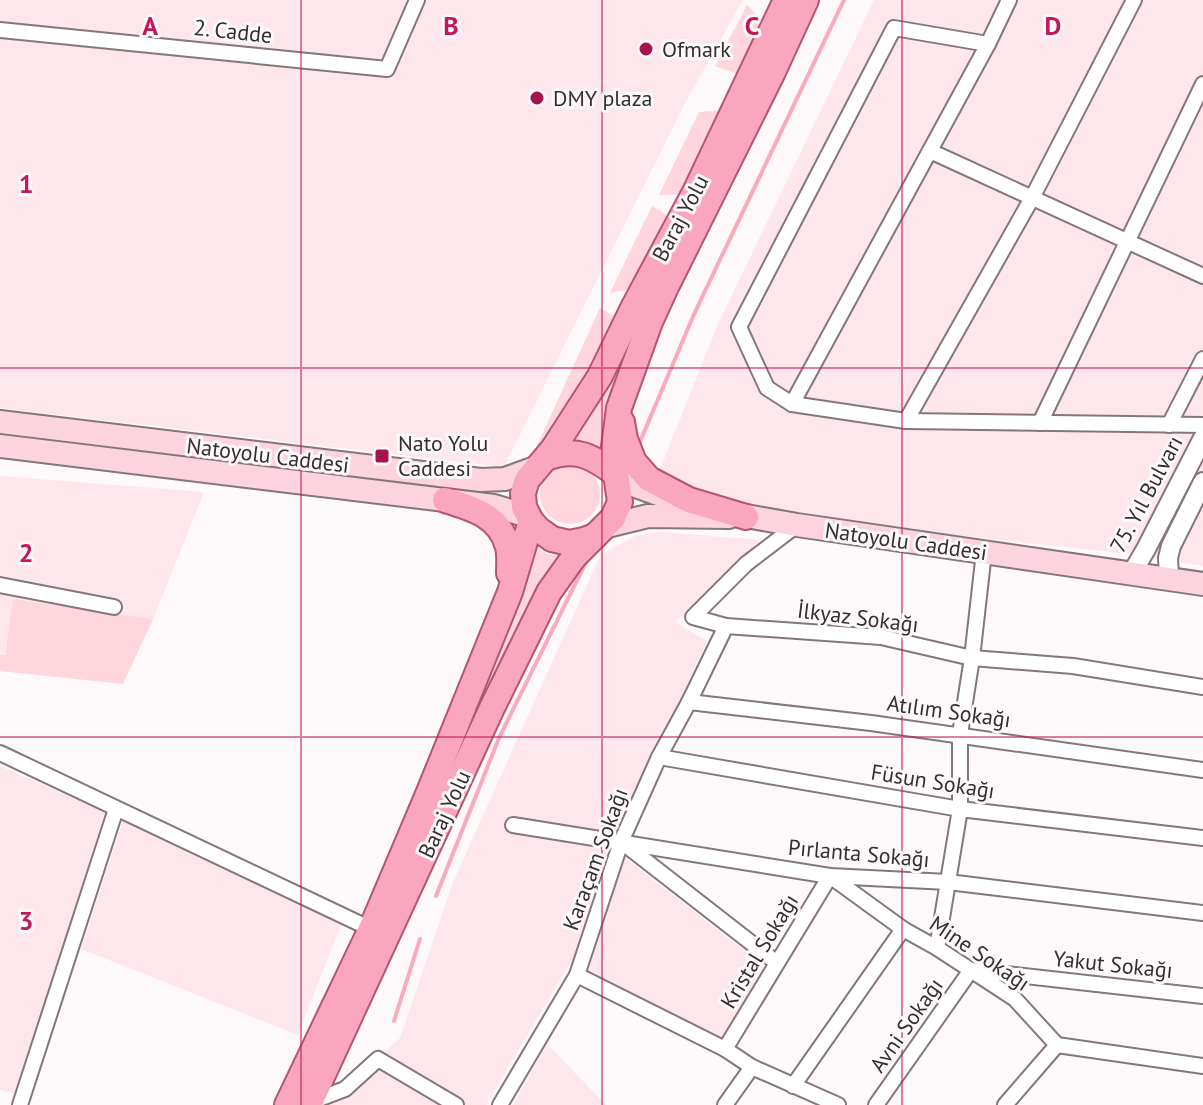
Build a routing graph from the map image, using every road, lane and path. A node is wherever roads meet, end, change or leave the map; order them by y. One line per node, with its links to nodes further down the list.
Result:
1 (417, 0): 6 (street, 2. Cadde)
2 (786, 0): 23 (main road, Baraj Yolu)
3 (806, 0): 15 (main road, Baraj Yolu)
4 (1009, 0): 7 (street)
5 (1134, 0): 10 (street)
6 (0, 30)
7 (988, 44): 9 (street); 14 (street)
8 (1203, 84): 11 (street)
9 (930, 151): 10 (street); 14 (street)
10 (1032, 198): 11 (street); 16 (street)
11 (1125, 242): 12 (street); 18 (street)
12 (1203, 276)
13 (1203, 359): 19 (street)
14 (792, 404): 16 (street)
15 (619, 408): 24 (main road, Baraj Yolu); 27 (main road)
16 (906, 421): 18 (street)
17 (0, 422): 23 (main road, Natoyolu Caddesi)
18 (1040, 423): 19 (street)
19 (1169, 425): 20 (street)
20 (1203, 425)
21 (1203, 438): 32 (street, 75. Yıl Bulvarı)
22 (0, 446): 26 (main road, Natoyolu Caddesi)
23 (541, 463): 24 (main road); 28 (main road)
24 (613, 472): 27 (main road, Natoyolu Caddesi); 30 (main road)
25 (1203, 482): 33 (street, 75. Yıl Bulvarı)
26 (445, 500): 28 (main road, Natoyolu Caddesi); 36 (main road)
27 (746, 517): 29 (main road, Natoyolu Caddesi); 30 (main road)
28 (529, 518): 30 (main road); 36 (main road, Baraj Yolu)
29 (797, 525): 31 (main road, Natoyolu Caddesi); 38 (street, İlkyaz Sokağı)
30 (602, 531): 55 (main road, Baraj Yolu)
31 (984, 552): 32 (main road, Natoyolu Caddesi); 39 (street)
32 (1132, 573): 33 (main road, Natoyolu Caddesi)
33 (1169, 578): 34 (main road, Natoyolu Caddesi)
34 (1203, 584)
35 (0, 585): 37 (street)
36 (510, 592): 55 (main road, Baraj Yolu)
37 (114, 607)
38 (726, 626): 39 (street, İlkyaz Sokağı); 41 (street, Karaçam Sokağı)
39 (972, 658): 40 (street, İlkyaz Sokağı); 42 (street)
40 (1203, 687)
41 (689, 702): 42 (street, Atılım Sokağı); 44 (street, Karaçam Sokağı)
42 (960, 734): 45 (street, Atılım Sokağı); 47 (street)
43 (0, 753): 46 (street)
44 (659, 757): 47 (street, Füsun Sokağı); 50 (street, Karaçam Sokağı)
45 (1203, 770)
46 (116, 809): 55 (street); 67 (street)
47 (960, 809): 49 (street, Füsun Sokağı); 52 (street)
48 (513, 825): 50 (street, Pırlanta Sokağı)
49 (1203, 838)
50 (621, 842): 51 (street, Pırlanta Sokağı); 57 (street); 59 (street, Karaçam Sokağı)
51 (830, 876): 52 (street, Pırlanta Sokağı); 54 (street, Mine Sokağı); 57 (street, Kristal Sokağı)
52 (948, 882): 53 (street, Pırlanta Sokağı); 56 (street)
53 (1203, 913)
54 (903, 929): 56 (street, Mine Sokağı); 65 (street)
55 (380, 932): 66 (main road, Baraj Yolu)
56 (937, 948): 58 (street, Mine Sokağı)
57 (777, 963): 62 (street, Kristal Sokağı)
58 (971, 970): 60 (street, Yakut Sokağı); 61 (street, Mine Sokağı); 72 (street, Avni Sokağı)
59 (577, 975): 62 (street); 69 (street, Karaçam Sokağı)
60 (1203, 996)
61 (1057, 1045): 63 (street); 73 (street)
62 (725, 1049): 64 (street)
63 (1203, 1066)
64 (752, 1067): 65 (street); 70 (street)
65 (793, 1086): 71 (street)
66 (302, 1104): 68 (street)
67 (20, 1105)
68 (456, 1105)
69 (500, 1105)
70 (725, 1105)
71 (838, 1105)
72 (876, 1105)
73 (1005, 1105)

